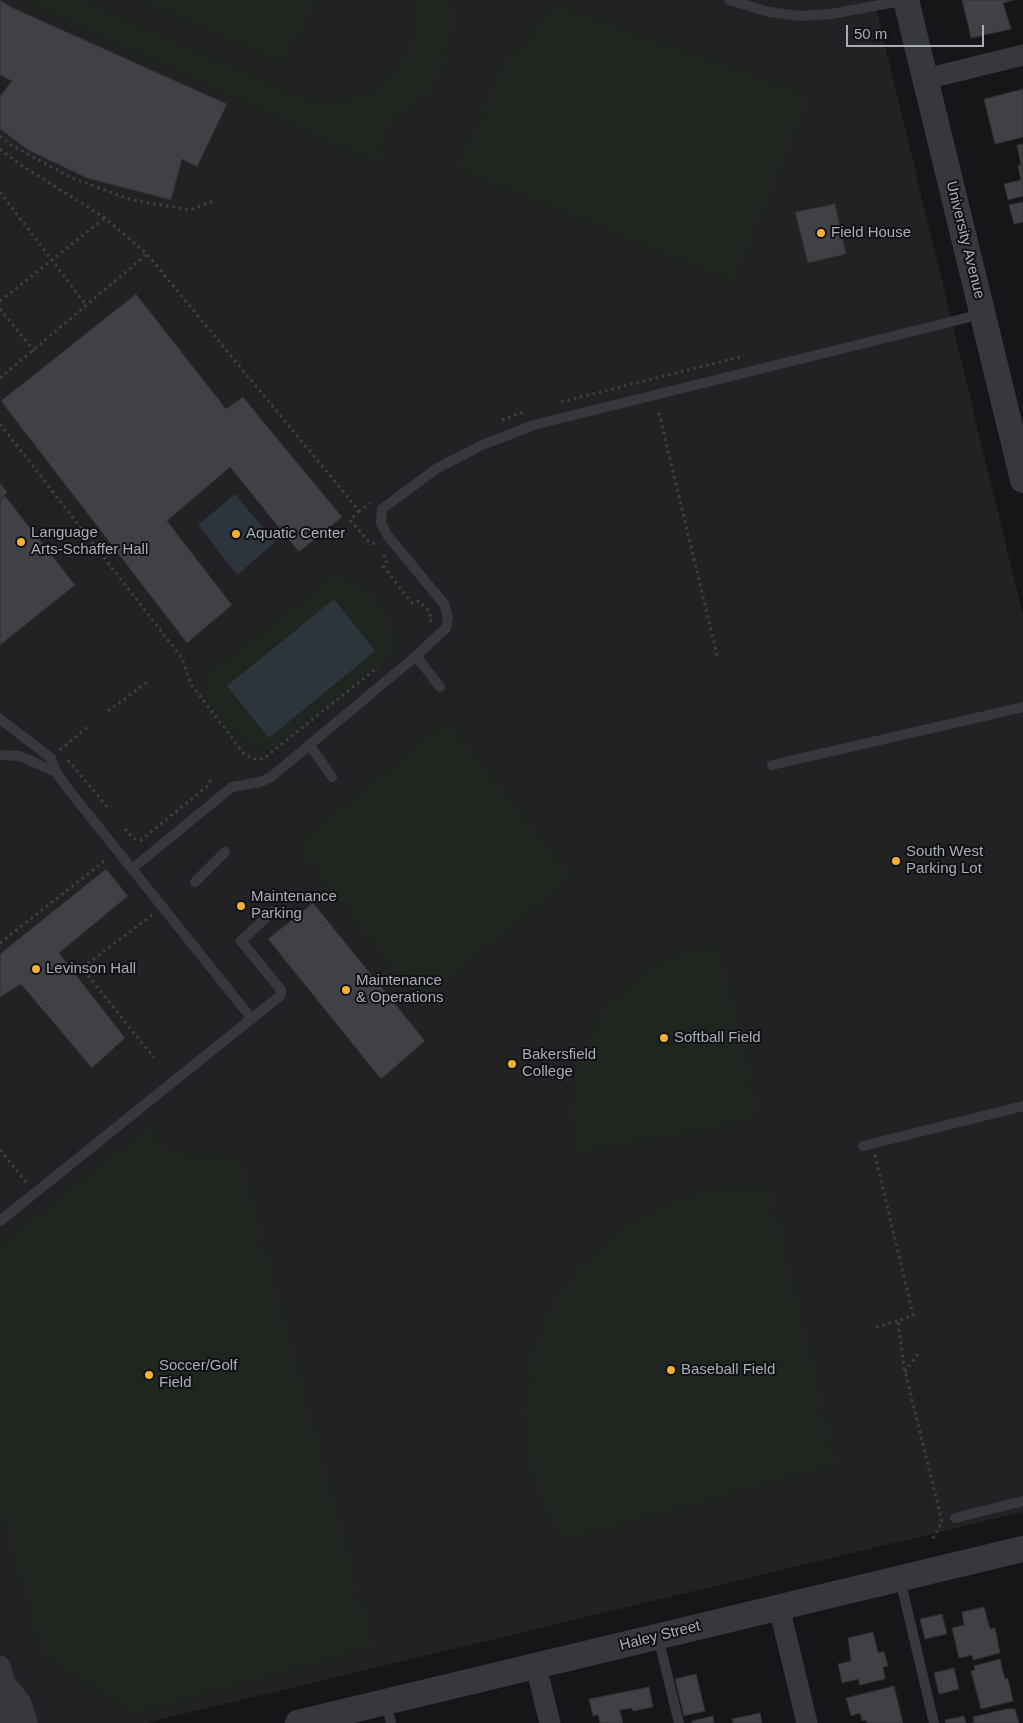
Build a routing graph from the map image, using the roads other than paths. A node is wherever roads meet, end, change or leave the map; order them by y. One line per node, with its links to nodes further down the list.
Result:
1 (729, 0): 2 (lane)
2 (906, 0): 4 (street, University Avenue)
3 (1023, 55): 4 (street)
4 (926, 79): 5 (street, University Avenue)
5 (983, 313): 6 (street, University Avenue); 7 (lane)
6 (1023, 480)
7 (416, 656): 8 (lane); 11 (lane)
8 (440, 687)
9 (1023, 707): 13 (lane)
10 (0, 719): 14 (lane)
11 (309, 744): 15 (lane); 17 (lane)
12 (0, 756): 14 (lane)
13 (772, 764)
14 (56, 772): 17 (lane)
15 (332, 776)
16 (225, 852): 18 (lane)
17 (133, 868): 20 (lane)
18 (195, 882)
19 (273, 911): 20 (lane)
20 (252, 1019): 23 (lane)
21 (1023, 1106): 22 (lane)
22 (867, 1144)
23 (0, 1220)
24 (1023, 1501): 25 (lane)
25 (955, 1518)
26 (1023, 1549): 27 (street, Haley Street)
27 (900, 1579): 28 (street, Haley Street); 39 (lane)
28 (779, 1608): 29 (street, Haley Street); 38 (street)
29 (658, 1636): 30 (street, Haley Street); 37 (lane)
30 (536, 1666): 32 (street, Haley Street); 36 (street)
31 (2, 1674): 33 (street); 34 (street)
32 (389, 1712): 35 (street, Haley Street)
33 (3, 1717)
34 (27, 1723)
35 (298, 1723)
36 (550, 1723)
37 (679, 1723)
38 (807, 1723)
39 (934, 1723)

